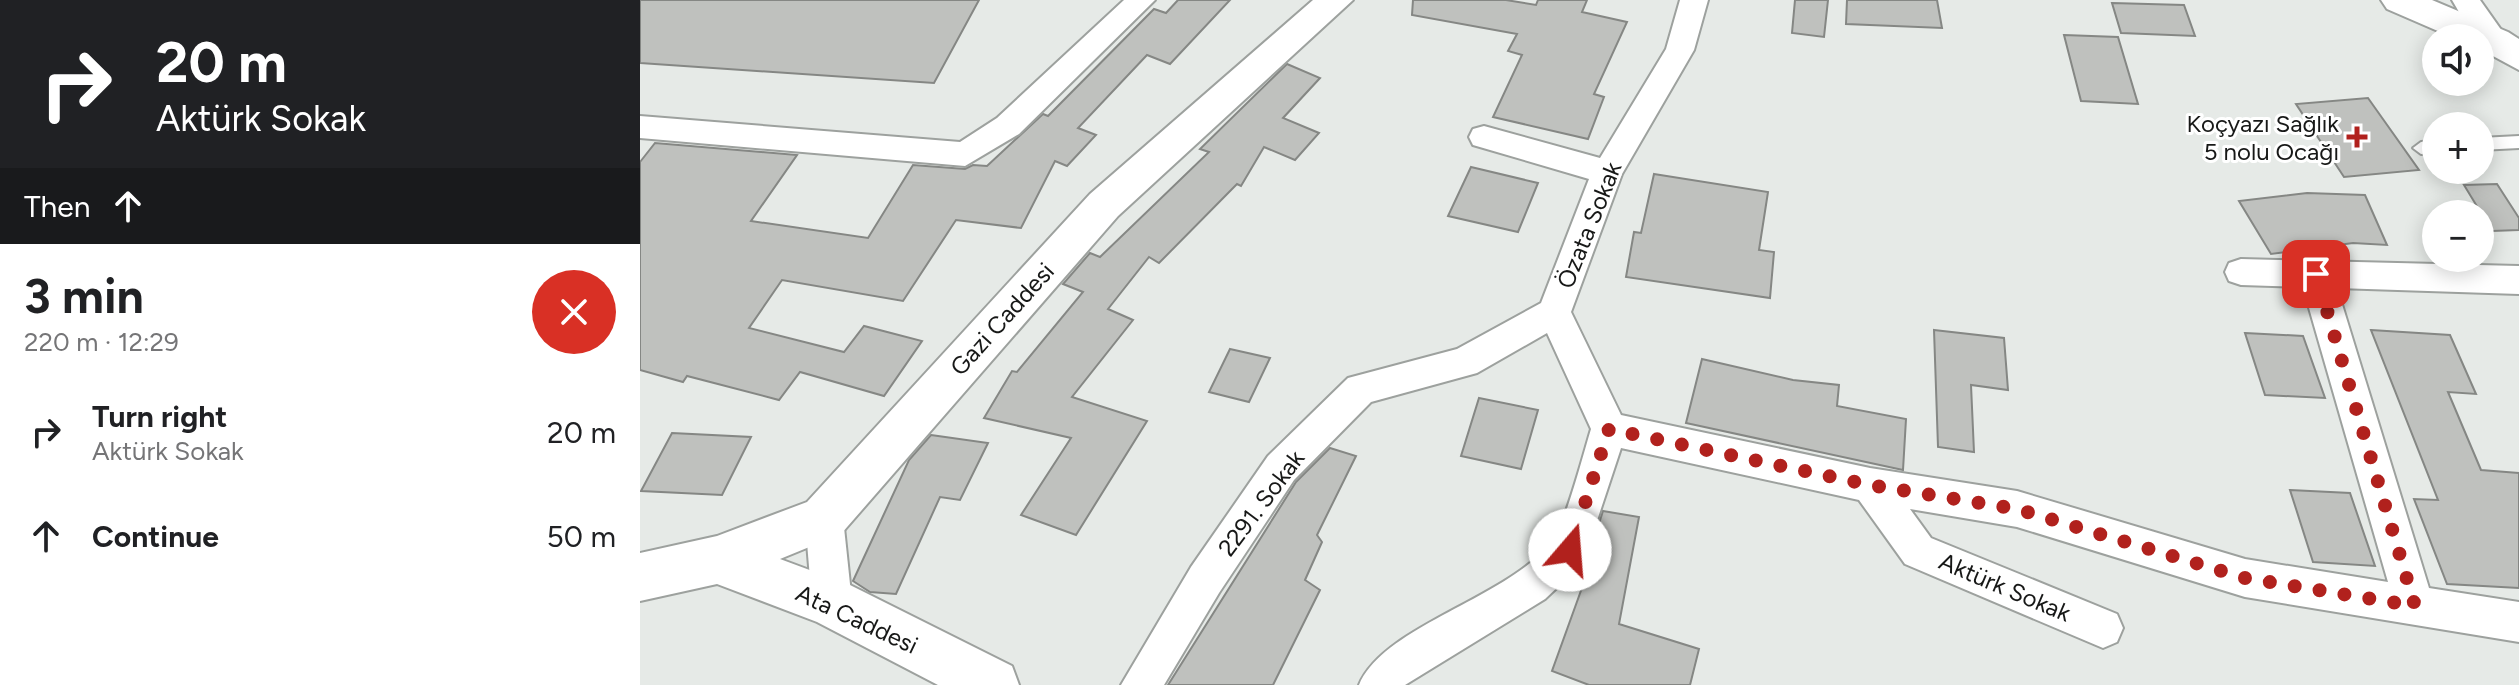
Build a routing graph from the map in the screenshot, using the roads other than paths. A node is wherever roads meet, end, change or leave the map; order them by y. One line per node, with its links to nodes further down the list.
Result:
1 (1141, 0): 7 (street)
2 (1335, 0): 18 (street, Gazi Caddesi)
3 (1694, 0): 11 (street, Özata Sokak)
4 (2399, 0): 6 (street)
5 (2466, 0): 6 (street)
6 (2507, 49)
7 (640, 127)
8 (1484, 137): 11 (street)
9 (2519, 142): 10 (lane)
10 (2494, 143)
11 (1607, 172): 15 (street, Özata Sokak)
12 (2241, 272): 13 (street)
13 (2316, 274): 14 (street); 22 (street)
14 (2519, 280)
15 (1554, 312): 16 (street, Özata Sokak); 26 (street, 2291. Sokak)
16 (1609, 429): 17 (street); 27 (street)
17 (1870, 485): 22 (street); 24 (street, Aktürk Sokak)
18 (824, 518): 19 (street, Gazi Caddesi); 21 (street)
19 (717, 560): 20 (street, Gazi Caddesi); 21 (street, Ata Caddesi)
20 (640, 577)
21 (832, 603): 25 (street, Ata Caddesi)
22 (2415, 606): 23 (street)
23 (2519, 622)
24 (2103, 628)
25 (993, 685)
26 (1141, 685)
27 (1379, 685)

